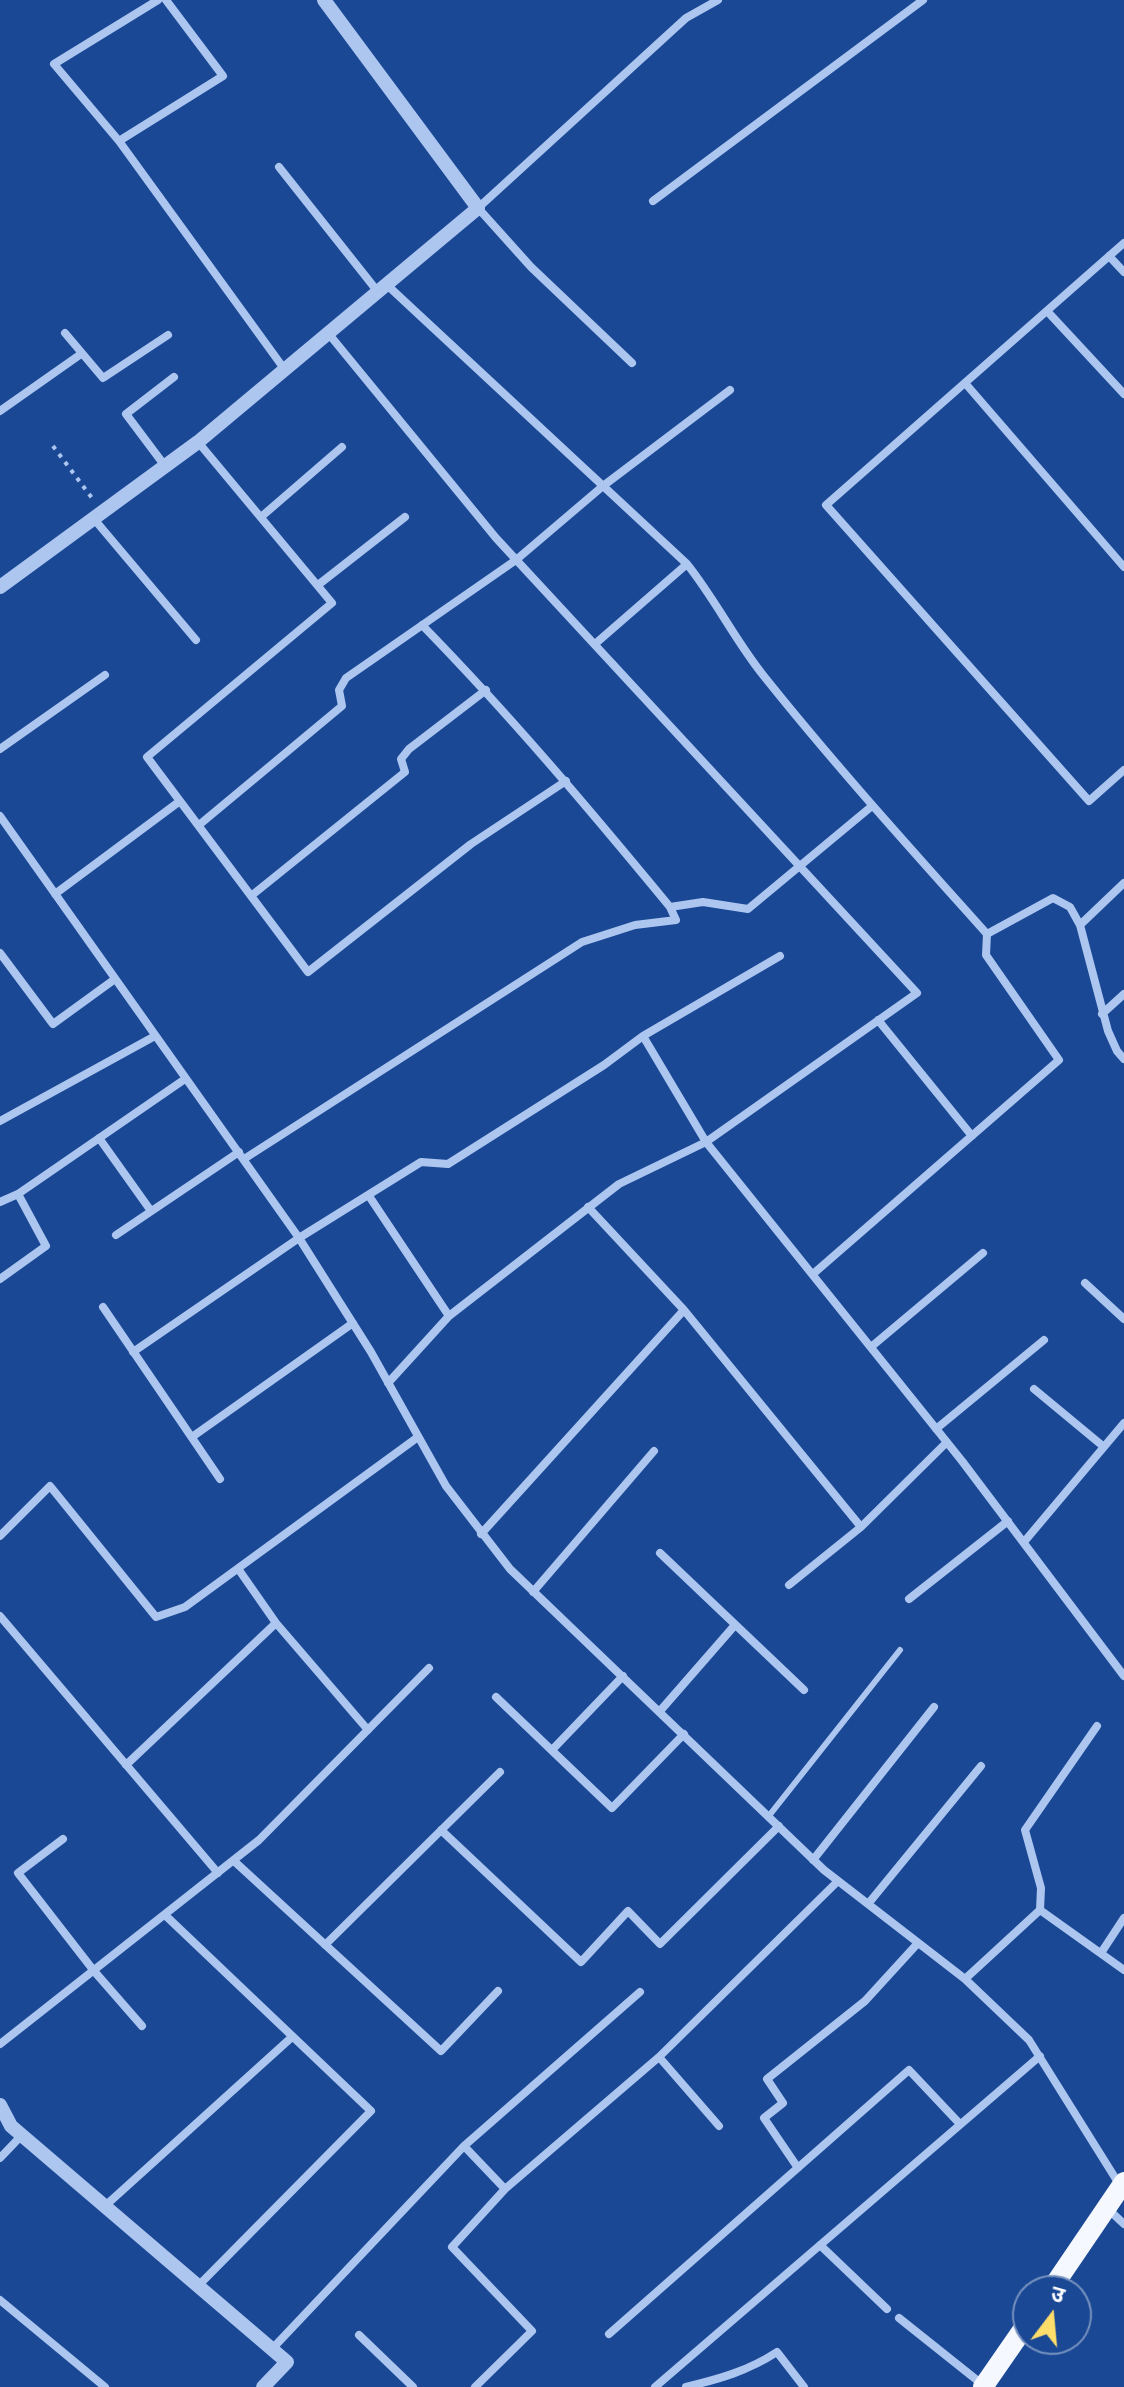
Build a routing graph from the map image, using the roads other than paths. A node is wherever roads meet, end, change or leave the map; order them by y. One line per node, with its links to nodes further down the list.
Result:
1 (158, 0): 6 (street)
2 (166, 0): 6 (street)
3 (324, 0): 9 (street)
4 (718, 0): 9 (street)
5 (923, 0): 8 (street)
6 (119, 141): 20 (street)
7 (279, 167): 13 (street)
8 (653, 201)
9 (478, 208): 13 (street); 19 (street)
10 (1124, 243): 11 (street)
11 (1109, 256): 12 (street); 14 (street)
12 (1124, 272)
13 (382, 288): 16 (street); 29 (street)
14 (1047, 311): 22 (street); 24 (street)
15 (65, 333): 18 (street)
16 (328, 333): 20 (street); 33 (street)
17 (168, 335): 18 (street)
18 (81, 354): 25 (street)
19 (632, 363)
20 (285, 370): 26 (street)
21 (174, 377): 28 (street)
22 (965, 383): 35 (street); 44 (street)
23 (730, 390): 29 (street)
24 (1124, 394)
25 (0, 411)
26 (198, 442): 28 (street); 31 (street)
27 (342, 447): 31 (street)
28 (165, 466): 30 (street)
29 (603, 486): 33 (street); 34 (street)
30 (98, 516): 36 (street); 39 (street)
31 (261, 517): 37 (street)
32 (405, 517): 37 (street)
33 (516, 560): 38 (street); 40 (street)
34 (687, 564): 40 (street); 47 (street)
35 (1124, 567)
36 (2, 580)
37 (318, 585): 46 (street)
38 (422, 625): 42 (street); 49 (street)
39 (196, 640)
40 (595, 644): 50 (street)
41 (105, 675): 43 (street)
42 (486, 690): 45 (street); 53 (street)
43 (0, 749)
44 (1124, 770)
45 (566, 781): 53 (street); 54 (street)
46 (180, 801): 49 (street); 52 (street)
47 (872, 806): 50 (street); 56 (street)
48 (0, 816): 52 (street)
49 (199, 825): 53 (street)
50 (799, 866): 54 (street); 62 (street)
51 (1124, 883): 55 (street)
52 (55, 894): 59 (street)
53 (251, 896)
54 (670, 907): 71 (street)
55 (1080, 925): 56 (street); 61 (street)
56 (987, 934): 68 (street)
57 (0, 953): 59 (street)
58 (780, 956): 64 (street)
59 (115, 979): 63 (street)
60 (1124, 994): 61 (street)
61 (1102, 1014): 65 (street)
62 (878, 1020): 68 (street); 70 (street)
63 (155, 1036): 66 (street); 67 (street)
64 (643, 1036): 70 (street); 73 (street)
65 (1124, 1059)
66 (185, 1079): 69 (street); 71 (street)
67 (0, 1121)
68 (972, 1136): 80 (street)
69 (99, 1138): 72 (street); 76 (street)
70 (706, 1142): 75 (street); 80 (street)
71 (242, 1156): 76 (street); 78 (street)
72 (18, 1194): 74 (street); 81 (street)
73 (369, 1196): 78 (street); 85 (street)
74 (0, 1202)
75 (588, 1207): 84 (street); 85 (street)
76 (151, 1211): 77 (street)
77 (116, 1235)
78 (299, 1238): 87 (street); 90 (street)
79 (983, 1253): 89 (street)
80 (813, 1274): 89 (street)
81 (0, 1279)
82 (1085, 1283): 86 (street)
83 (103, 1307): 90 (street)
84 (684, 1310): 102 (street); 103 (street)
85 (449, 1316): 91 (street)
86 (1124, 1319)
87 (353, 1323): 91 (street); 95 (street)
88 (1044, 1340): 94 (street)
89 (871, 1347): 94 (street)
90 (133, 1352): 95 (street)
91 (388, 1383): 96 (street)
92 (1034, 1389): 98 (street)
93 (1124, 1423): 98 (street)
94 (936, 1429): 97 (street)
95 (192, 1437): 100 (street)
96 (418, 1437): 103 (street); 107 (street)
97 (947, 1442): 101 (street); 102 (street)
98 (1104, 1447): 105 (street)
99 (654, 1451): 109 (street)
100 (220, 1479)
101 (1008, 1521): 105 (street); 110 (street)
102 (861, 1527): 108 (street)
103 (481, 1534): 109 (street)
104 (0, 1536): 107 (street)
105 (1024, 1542): 117 (street)
106 (660, 1553): 113 (street)
107 (239, 1570): 112 (street)
108 (789, 1585)
109 (533, 1592): 116 (street)
110 (909, 1599)
111 (0, 1616): 126 (street)
112 (276, 1623): 123 (street); 126 (street)
113 (735, 1625): 118 (street); 121 (street)
114 (900, 1650): 129 (lane)
115 (429, 1668): 123 (street)
116 (623, 1676): 121 (street); 125 (street)
117 (1124, 1676)
118 (804, 1690)
119 (496, 1697): 125 (street)
120 (934, 1707): 133 (street)
121 (660, 1711): 124 (street)
122 (1097, 1726): 138 (street)
123 (368, 1730): 134 (street)
124 (684, 1734): 125 (street); 129 (street)
125 (552, 1750)
126 (126, 1765): 135 (street)
127 (981, 1766): 137 (street)
128 (500, 1772): 131 (street)
129 (768, 1817): 130 (street)
130 (779, 1826): 131 (street); 133 (street)
131 (441, 1830): 142 (street)
132 (63, 1839): 145 (street)
133 (813, 1860): 136 (street)
134 (234, 1861): 135 (street); 142 (street)
135 (218, 1873): 139 (street)
136 (838, 1881): 137 (street); 153 (street)
137 (868, 1904): 141 (street)
138 (1040, 1910): 143 (street); 146 (street)
139 (165, 1915): 145 (street); 150 (street)
140 (1124, 1918): 143 (street)
141 (918, 1943): 146 (street); 160 (street)
142 (325, 1945): 147 (street)
143 (1101, 1953): 144 (street)
144 (1124, 1970)
145 (94, 1971): 149 (street); 151 (street)
146 (965, 1979): 152 (street)
147 (498, 1991)
148 (640, 1992): 158 (street)
149 (142, 2026)
150 (292, 2037): 163 (street); 168 (street)
151 (0, 2044)
152 (1040, 2056): 155 (street); 161 (street)
153 (659, 2057): 156 (street); 162 (street)
154 (0, 2105): 157 (street)
155 (959, 2123): 160 (street); 166 (street)
156 (719, 2126)
157 (22, 2135): 159 (street); 163 (street)
158 (464, 2146): 162 (street); 175 (street)
159 (0, 2158)
160 (798, 2168): 172 (street)
161 (1122, 2184): 164 (main road)
162 (505, 2189): 180 (street)
163 (105, 2206): 168 (street)
164 (1107, 2208): 165 (street); 167 (main road)
165 (1124, 2224)
166 (820, 2245): 170 (street); 181 (street)
167 (1061, 2275)
168 (198, 2286): 175 (street)
169 (0, 2300): 177 (street)
170 (887, 2309)
171 (899, 2318): 176 (street)
172 (609, 2334)
173 (359, 2335): 179 (street)
174 (1012, 2345): 176 (main road)
175 (272, 2349): 178 (street)
176 (983, 2386)
177 (105, 2387)
178 (263, 2387)
179 (413, 2387)
180 (475, 2387)
181 (655, 2387)
182 (686, 2387): 183 (street)
183 (804, 2387)

